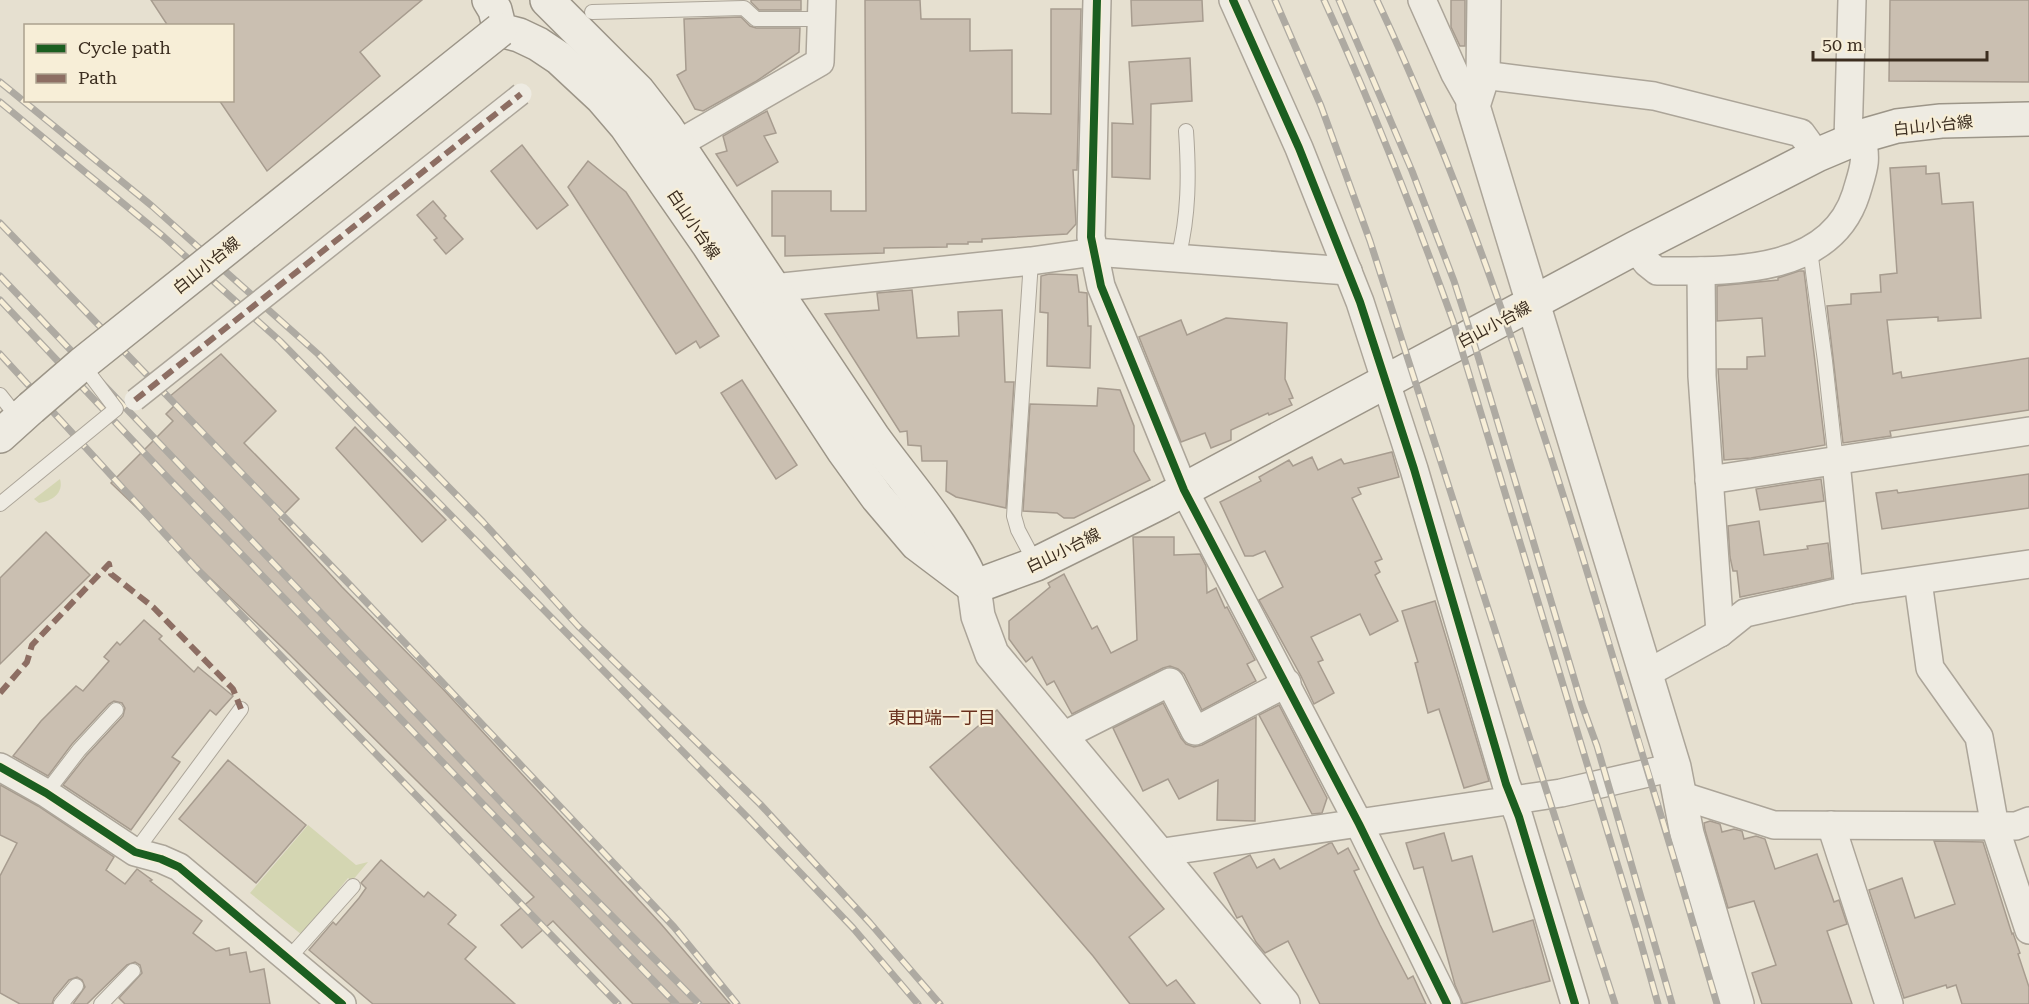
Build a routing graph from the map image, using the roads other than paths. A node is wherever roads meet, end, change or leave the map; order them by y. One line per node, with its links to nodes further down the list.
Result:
1 (547, 0): 8 (main road, 白山小台線)
2 (1097, 0): 20 (street)
3 (1233, 0): 23 (street)
4 (1422, 0): 12 (street)
5 (1484, 0): 10 (main road)
6 (1852, 0): 15 (street)
7 (822, 9): 8 (lane); 16 (street)
8 (587, 14): 16 (main road, 白山小台線)
9 (494, 15): 27 (main road, 白山小台線, bridge); 39 (main road, 白山小台線)
10 (1483, 75): 12 (main road); 17 (street)
11 (521, 94): 29 (street, bridge)
12 (1473, 106): 26 (main road)
13 (2029, 119): 15 (main road, 白山小台線)
14 (1186, 131): 21 (lane)
15 (1855, 138): 17 (main road, 白山小台線); 19 (street)
16 (678, 144): 25 (main road, 白山小台線)
17 (1817, 154): 18 (main road, 白山小台線)
18 (1635, 248): 24 (street); 26 (main road, 白山小台線)
19 (1810, 250): 24 (street); 32 (lane)
20 (1094, 252): 21 (street); 22 (street); 34 (street)
21 (1178, 258): 23 (street)
22 (1031, 261): 25 (street); 36 (lane)
23 (1348, 271): 28 (street)
24 (1701, 271): 33 (street)
25 (773, 288): 39 (main road, 白山小台線)
26 (1534, 303): 28 (main road, 白山小台線); 42 (main road)
27 (82, 364): 30 (main road, 白山小台線, bridge); 35 (lane, bridge)
28 (1387, 381): 34 (main road, 白山小台線); 50 (street)
29 (135, 400)
30 (13, 414)
31 (2029, 431): 32 (street)
32 (1836, 462): 33 (street); 40 (street)
33 (1709, 480): 41 (street)
34 (1184, 490): 36 (main road, 白山小台線); 43 (street)
35 (0, 504)
36 (1036, 564): 39 (main road, 白山小台線)
37 (2029, 564): 38 (street)
38 (1918, 581): 40 (street); 54 (street)
39 (974, 587): 46 (main road)
40 (1849, 590): 41 (street)
41 (1720, 633): 42 (street)
42 (1646, 674): 48 (main road)
43 (1287, 683): 46 (street); 52 (street)
44 (242, 708): 55 (lane)
45 (116, 710): 49 (lane)
46 (1060, 737): 56 (main road)
47 (0, 767): 49 (street)
48 (1677, 781): 50 (street); 53 (street); 68 (main road)
49 (46, 793): 55 (street)
50 (1512, 801): 52 (street); 67 (street)
51 (2029, 820): 54 (street)
52 (1359, 824): 56 (street); 66 (street)
53 (1831, 825): 54 (street); 69 (street)
54 (1995, 827): 58 (street)
55 (135, 852): 59 (street)
56 (1157, 852): 65 (main road)
57 (353, 886): 59 (lane)
58 (2029, 930)
59 (288, 959): 64 (street)
60 (133, 971): 63 (lane)
61 (76, 986): 62 (lane)
62 (61, 1004)
63 (101, 1004)
64 (342, 1004)
65 (1283, 1004)
66 (1447, 1004)
67 (1575, 1004)
68 (1737, 1004)
69 (1889, 1004)

